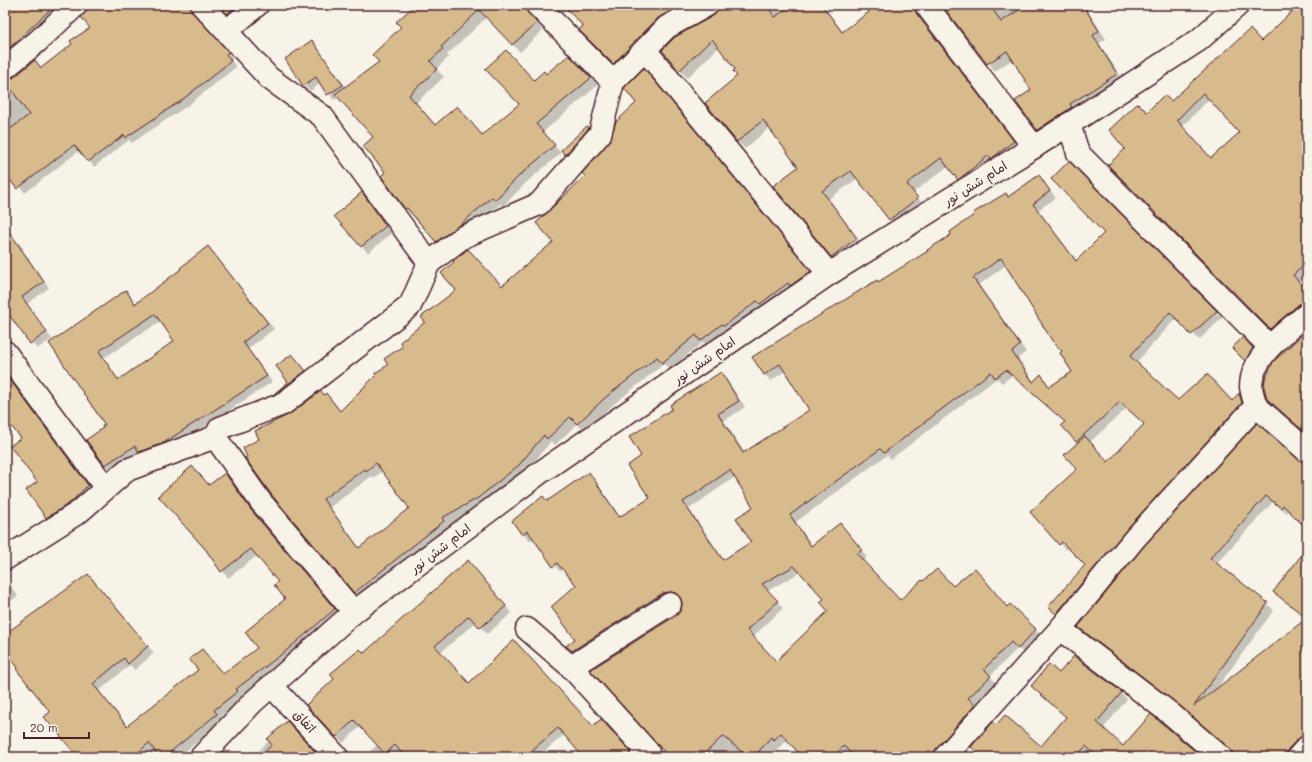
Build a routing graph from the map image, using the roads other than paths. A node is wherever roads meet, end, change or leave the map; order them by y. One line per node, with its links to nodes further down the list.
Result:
1 (76, 5): 10 (street)
2 (202, 5): 8 (street)
3 (257, 5): 8 (street)
4 (537, 5): 11 (street)
5 (707, 5): 9 (street)
6 (926, 5): 13 (street)
7 (1238, 5): 12 (street, امام شش نور)
8 (227, 31): 14 (street)
9 (645, 50): 11 (street); 15 (street)
10 (5, 68)
11 (613, 82): 14 (street)
12 (1069, 124): 13 (street, امام شش نور); 17 (street)
13 (1034, 147): 15 (street, امام شش نور)
14 (429, 263): 20 (street)
15 (829, 274): 25 (street, امام شش نور)
16 (1307, 314): 17 (street)
17 (1270, 346): 19 (street)
18 (5, 352): 22 (street)
19 (1256, 406): 21 (street); 26 (street)
20 (215, 437): 22 (street); 25 (street)
21 (1307, 451)
22 (106, 488): 23 (street)
23 (5, 559)
24 (670, 604): 28 (street)
25 (354, 612): 29 (street, امام شش نور)
26 (1060, 628): 34 (street); 35 (street)
27 (527, 629): 28 (street)
28 (571, 667): 33 (street)
29 (272, 686): 31 (street, امام شش نور); 32 (street, اتفاق)
30 (1307, 747): 36 (street)
31 (202, 757)
32 (337, 757)
33 (641, 757)
34 (945, 757)
35 (1221, 757)
36 (1298, 757)

